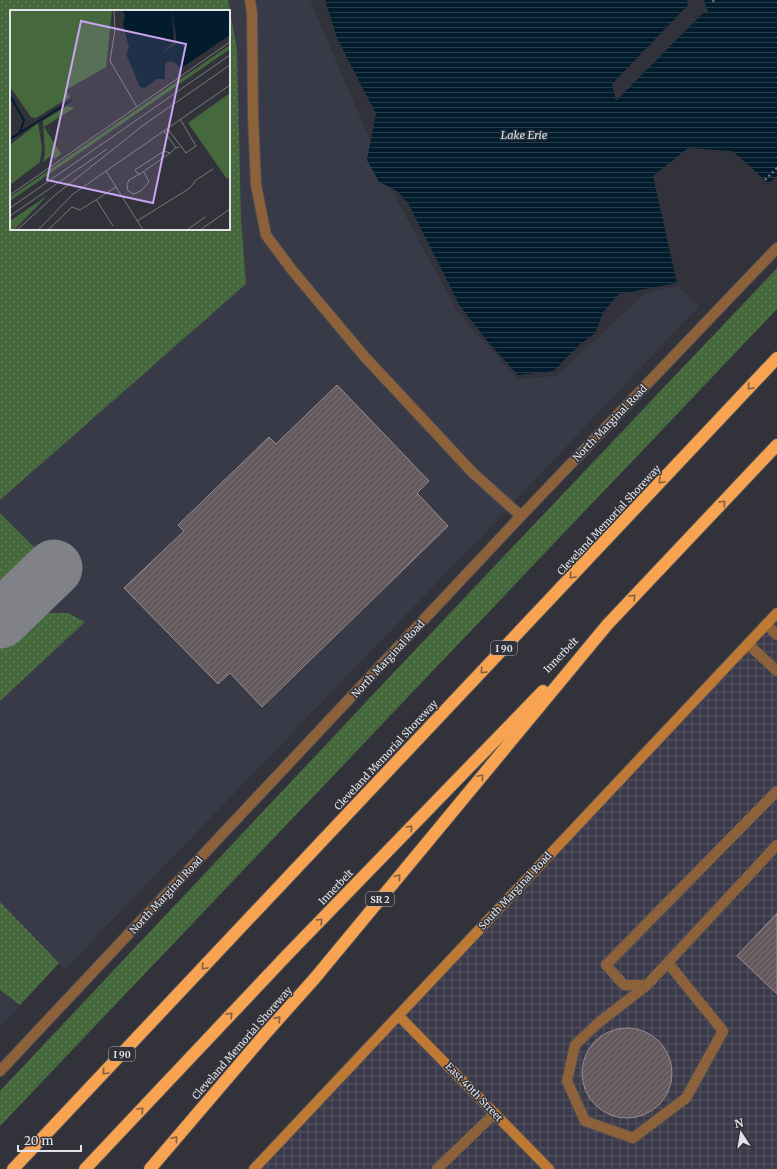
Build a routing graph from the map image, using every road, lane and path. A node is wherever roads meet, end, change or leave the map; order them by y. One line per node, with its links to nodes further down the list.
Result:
1 (250, 0): 7 (street)
2 (777, 168): 3 (path)
3 (765, 180)
4 (777, 248): 7 (street, North Marginal Road)
5 (777, 358): 21 (highway, Cleveland Memorial Shoreway / I 90, one-way to 21)
6 (777, 445): 10 (highway, Cleveland Memorial Shoreway, one-way to 6)
7 (521, 516): 19 (street, North Marginal Road)
8 (777, 612): 9 (street, South Marginal Road)
9 (766, 624): 11 (street); 12 (street, South Marginal Road)
10 (607, 626): 22 (highway, Innerbelt, one-way to 10); 23 (highway, Cleveland Memorial Shoreway / SR 2, one-way to 10)
11 (777, 635)
12 (748, 644): 13 (street); 18 (street, South Marginal Road)
13 (777, 671)
14 (777, 791): 17 (street)
15 (777, 845): 16 (street)
16 (668, 963): 17 (street); 17 (street)
17 (647, 985)
18 (399, 1016): 20 (street, East 40th Street); 24 (street, South Marginal Road)
19 (0, 1071)
20 (495, 1113): 25 (street); 26 (street, East 40th Street)
21 (13, 1169)
22 (85, 1169)
23 (150, 1169)
24 (254, 1169)
25 (437, 1169)
26 (549, 1169)

